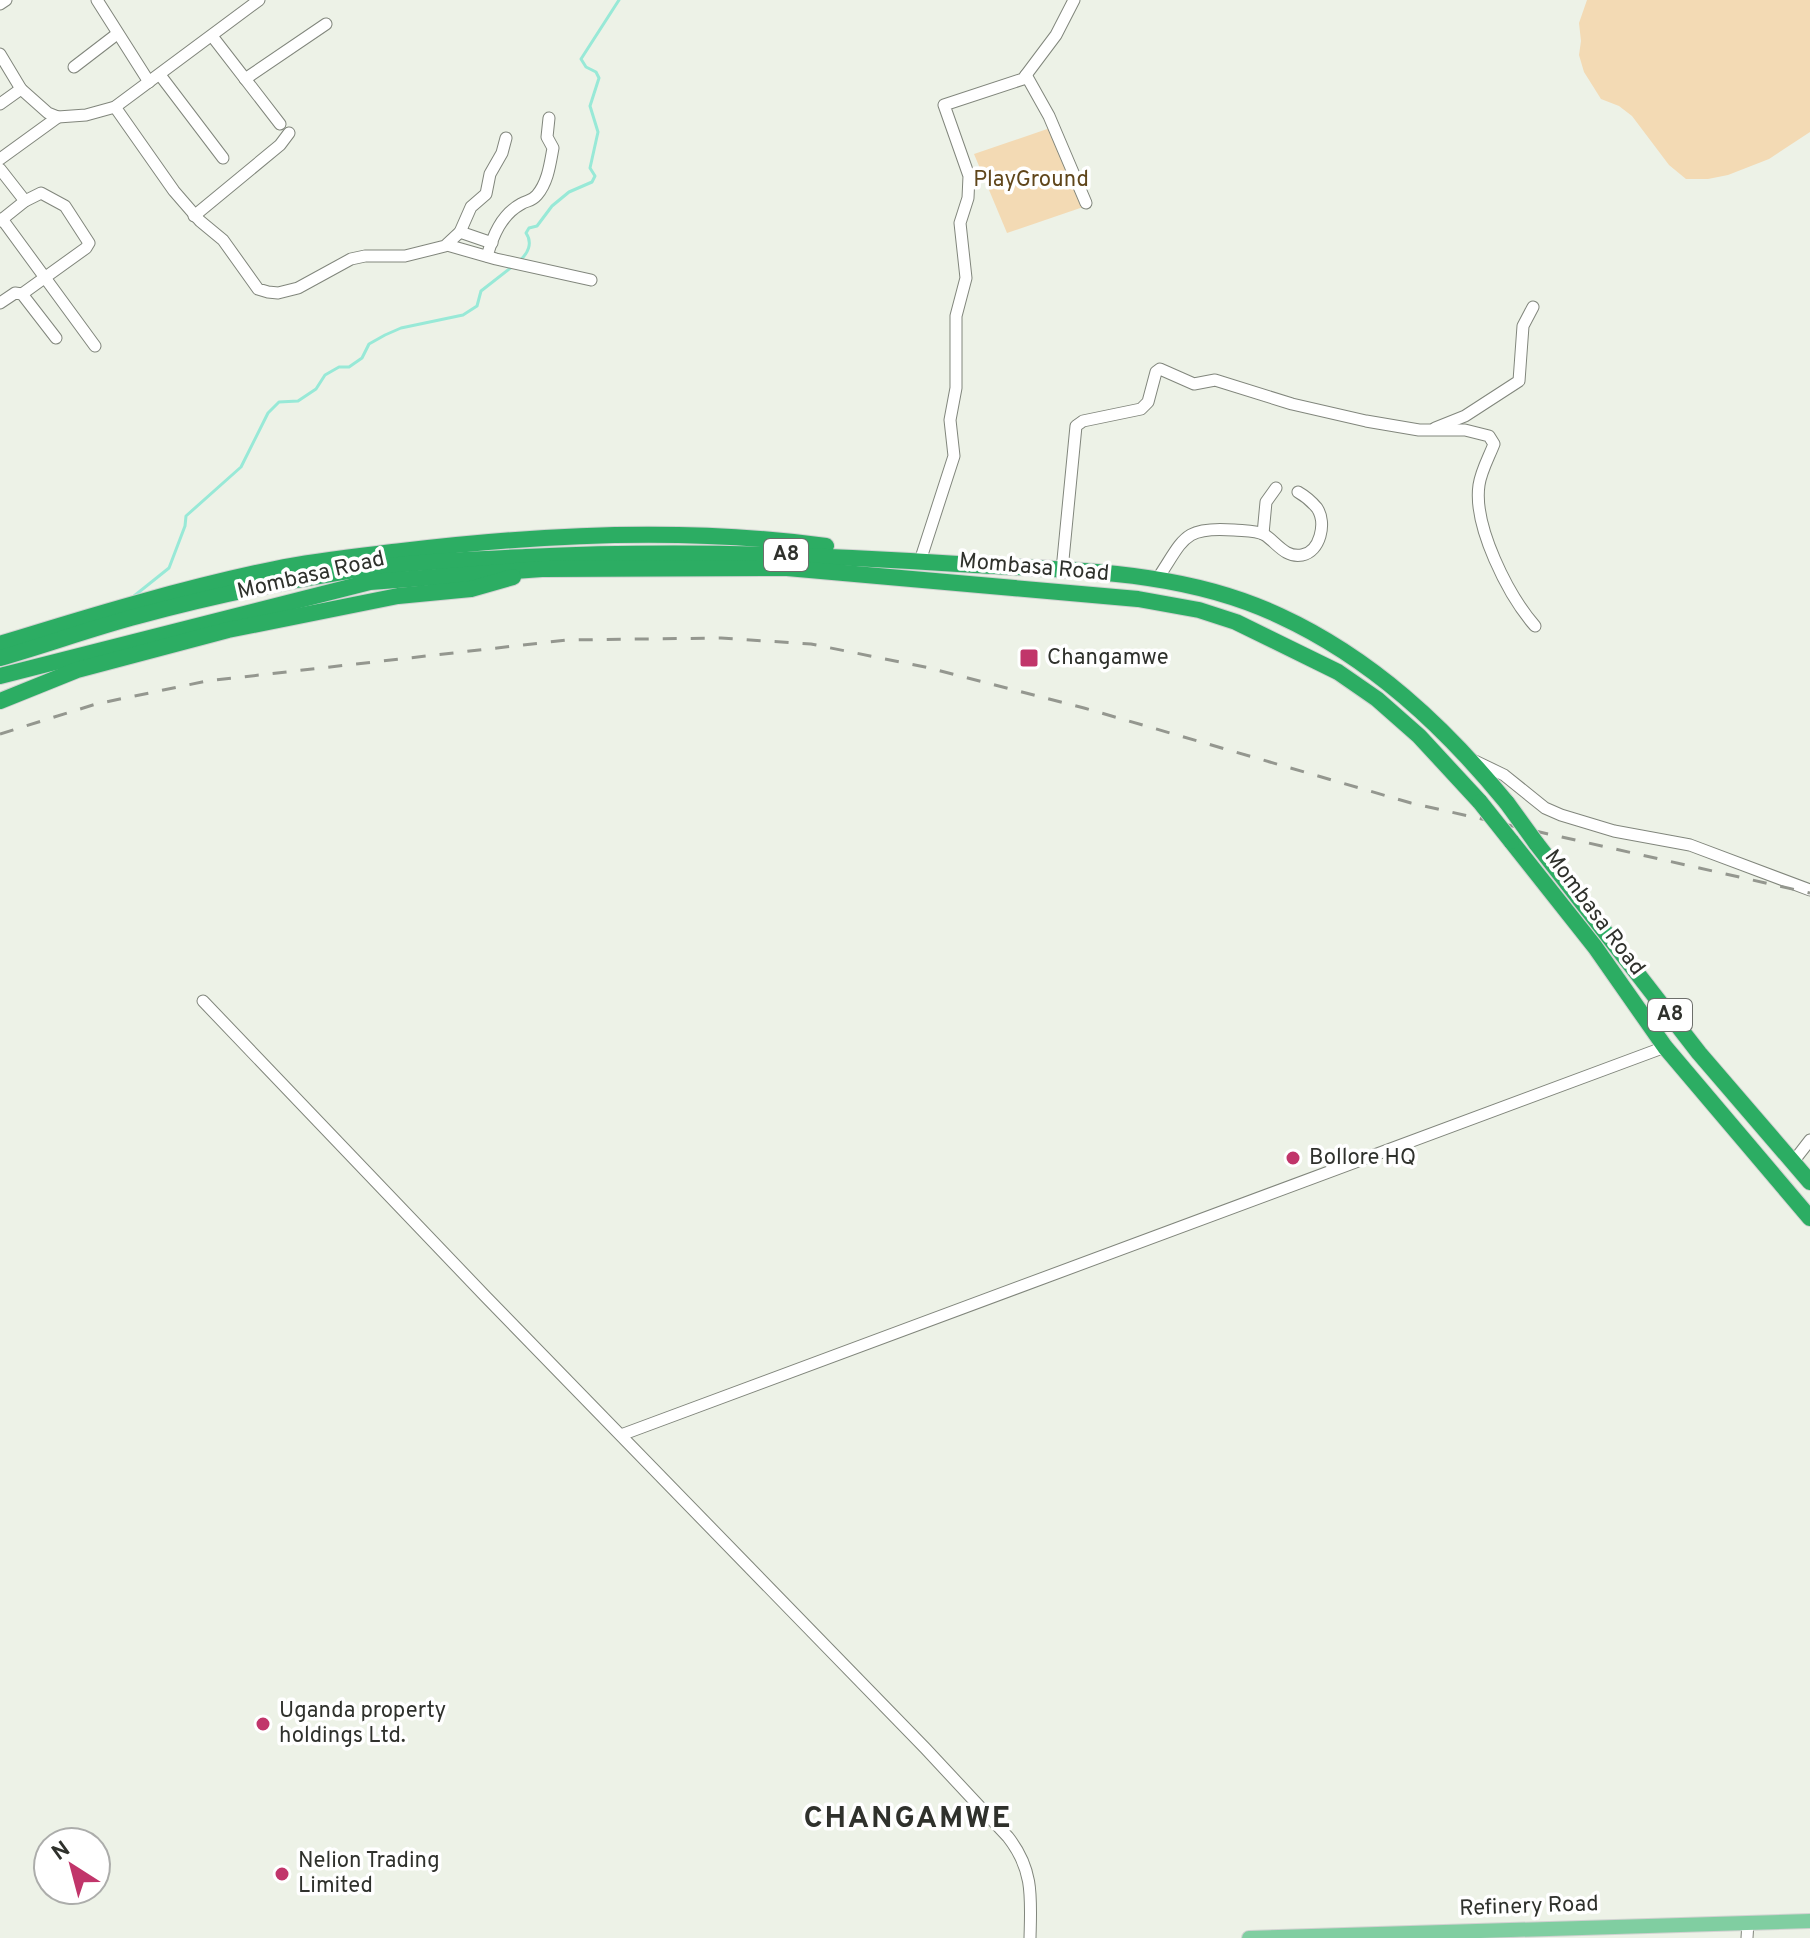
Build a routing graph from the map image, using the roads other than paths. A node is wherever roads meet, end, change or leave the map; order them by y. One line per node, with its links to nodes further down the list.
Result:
1 (6, 0): 5 (street)
2 (97, 0): 7 (street)
3 (259, 0): 8 (street)
4 (1074, 0): 11 (street)
5 (0, 4)
6 (326, 24): 13 (street)
7 (117, 34): 10 (street); 12 (street)
8 (212, 36): 12 (street); 13 (street)
9 (0, 54): 14 (street)
10 (74, 67)
11 (1026, 75): 24 (street); 43 (street)
12 (155, 78): 16 (street); 20 (street)
13 (245, 79): 25 (street)
14 (21, 89): 15 (street); 17 (street)
15 (0, 104)
16 (115, 107): 17 (street); 25 (street)
17 (58, 117): 21 (street)
18 (549, 118): 28 (street)
19 (506, 138): 27 (street)
20 (223, 158)
21 (0, 159)
22 (0, 169): 23 (street)
23 (25, 201): 26 (street); 31 (street)
24 (1086, 203)
25 (194, 216): 29 (street)
26 (1, 220): 31 (street)
27 (460, 232): 28 (street); 29 (street)
28 (492, 243): 30 (street)
29 (447, 245): 30 (street)
30 (492, 258): 32 (street)
31 (43, 277): 33 (street); 37 (street)
32 (591, 280)
33 (22, 294): 34 (street); 36 (street)
34 (0, 303)
35 (1533, 307): 38 (street)
36 (56, 338)
37 (95, 346)
38 (1431, 430): 45 (street); 47 (street)
39 (1276, 488): 41 (street)
40 (1298, 492): 41 (street)
41 (1263, 534): 46 (street)
42 (886, 559): 43 (highway, Mombasa Road / A8); 48 (highway); 49 (highway, Mombasa Road / A8)
43 (920, 561): 45 (highway, Mombasa Road / A8)
44 (542, 569): 50 (highway, Mombasa Road / A8); 51 (highway); 55 (highway, Mombasa Road / A8, bridge)
45 (1062, 570): 46 (highway, Mombasa Road / A8)
46 (1158, 578): 52 (highway, Mombasa Road / A8)
47 (1535, 626)
48 (0, 644)
49 (0, 658)
50 (0, 676)
51 (0, 701)
52 (1471, 759): 53 (street); 57 (highway, Mombasa Road / A8, bridge)
53 (1810, 890)
54 (203, 1001): 60 (street)
55 (1665, 1047): 59 (highway, Mombasa Road / A8); 60 (street)
56 (1810, 1140): 57 (street)
57 (1793, 1162): 58 (highway, Mombasa Road / A8)
58 (1810, 1182)
59 (1810, 1218)
60 (621, 1435): 63 (street)
61 (1810, 1921): 62 (main road, Refinery Road)
62 (1748, 1922): 64 (main road, Refinery Road); 65 (street)
63 (1030, 1938)
64 (1249, 1938)
65 (1747, 1938)

